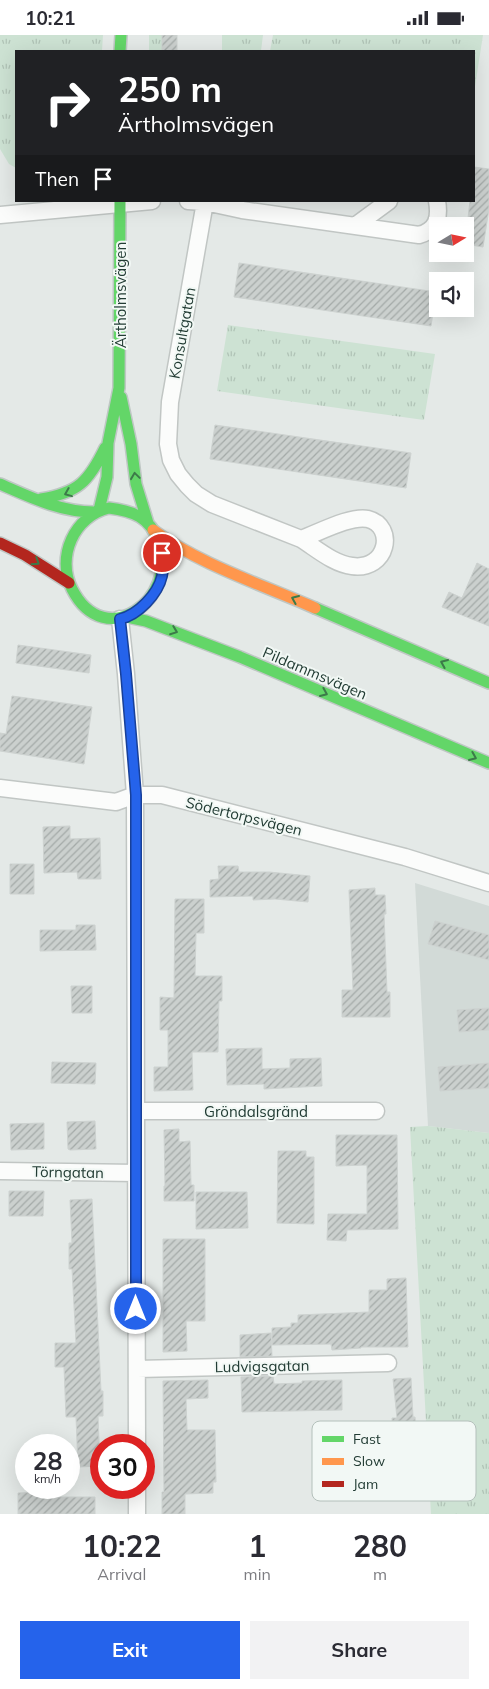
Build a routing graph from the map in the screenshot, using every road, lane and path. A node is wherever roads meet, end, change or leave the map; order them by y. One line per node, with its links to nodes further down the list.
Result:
1 (120, 35): 2 (main road)
2 (120, 50)
3 (136, 202): 7 (street)
4 (205, 202): 9 (street); 16 (street, Konsultgatan)
5 (388, 202): 9 (street)
6 (437, 202): 9 (street)
7 (120, 203): 8 (street); 10 (main road, Ärtholmsvägen)
8 (0, 215)
9 (355, 226)
10 (119, 388): 11 (main road, Ärtholmsvägen); 15 (main road, Ärtholmsvägen, one-way to 10)
11 (108, 443): 13 (main road, one-way to 13); 14 (main road, Ärtholmsvägen)
12 (0, 484): 13 (main road)
13 (38, 499): 14 (main road)
14 (96, 511): 15 (main road); 18 (main road, Ärtholmsvägen)
15 (151, 527): 19 (main road, Ärtholmsvägen); 20 (main road, one-way to 15)
16 (301, 539): 16 (street, Konsultgatan)
17 (0, 543): 18 (main road, one-way to 18)
18 (69, 583): 19 (main road, Ärtholmsvägen)
19 (124, 618): 21 (main road, Pildammsvägen, one-way to 21); 23 (street)
20 (489, 683)
21 (489, 763)
22 (0, 788): 23 (street, Södertorpsvägen)
23 (136, 795): 24 (street, Södertorpsvägen); 25 (street)
24 (487, 881)
25 (136, 1111): 26 (street, Gröndalsgränd); 28 (street)
26 (376, 1111)
27 (0, 1171): 28 (street, Törngatan)
28 (136, 1173): 30 (street)
29 (388, 1363): 30 (street, Ludvigsgatan)
30 (136, 1369): 31 (street)
31 (137, 1434)
32 (137, 1499): 33 (street)
33 (137, 1514)

